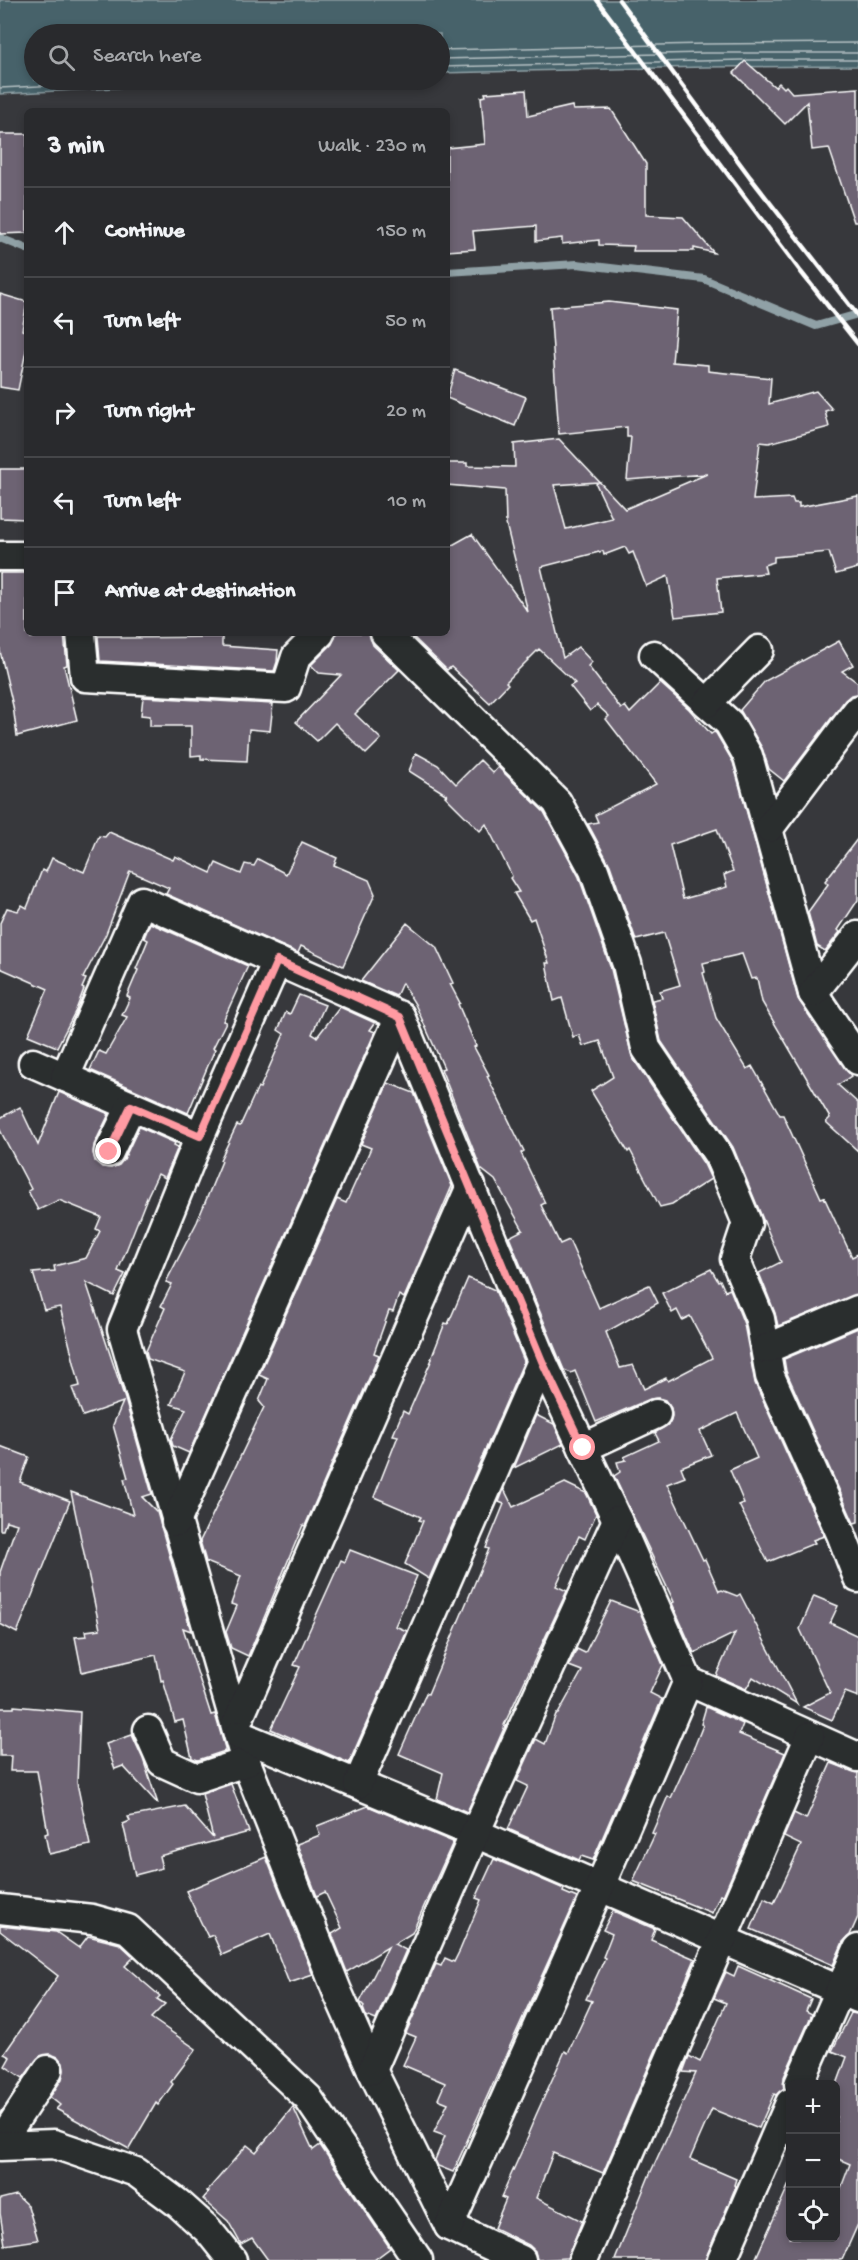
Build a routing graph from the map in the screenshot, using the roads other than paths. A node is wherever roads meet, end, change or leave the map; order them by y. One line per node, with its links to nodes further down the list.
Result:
1 (0, 556): 2 (street)
2 (24, 556)
3 (81, 636): 4 (street)
4 (317, 636)
5 (388, 636): 23 (street)
6 (759, 650): 8 (street)
7 (654, 655): 8 (street)
8 (707, 703): 10 (street)
9 (858, 710): 10 (street)
10 (769, 828): 13 (street)
11 (858, 936): 13 (street)
12 (277, 961): 14 (street); 17 (street); 19 (street)
13 (813, 993): 15 (street)
14 (400, 1017): 21 (street); 28 (street)
15 (858, 1060)
16 (33, 1063): 17 (street)
17 (65, 1077): 18 (street)
18 (131, 1106): 19 (street); 20 (street)
19 (200, 1136): 28 (street)
20 (109, 1152)
21 (471, 1186): 24 (street); 32 (street)
22 (858, 1310): 23 (street)
23 (766, 1349): 29 (street)
24 (542, 1361): 26 (street); 36 (street)
25 (656, 1414): 26 (street)
26 (583, 1448): 27 (street)
27 (617, 1520): 30 (street); 37 (street)
28 (176, 1522): 32 (street)
29 (858, 1578)
30 (688, 1682): 33 (street); 38 (street)
31 (147, 1730): 35 (street)
32 (237, 1730): 35 (street); 36 (street)
33 (810, 1736): 34 (street); 40 (street)
34 (858, 1757)
35 (246, 1762): 44 (street)
36 (358, 1784): 37 (street)
37 (475, 1833): 38 (street); 44 (street)
38 (600, 1886): 40 (street); 48 (street)
39 (0, 1910): 50 (street)
40 (723, 1939): 42 (street); 52 (street)
41 (858, 1949): 42 (street)
42 (849, 1994): 45 (street)
43 (48, 2070): 47 (street)
44 (372, 2070): 48 (street)
45 (802, 2080)
46 (786, 2112): 53 (street)
47 (0, 2145): 49 (street)
48 (449, 2226): 51 (street)
49 (232, 2260)
50 (418, 2260)
51 (521, 2260)
52 (583, 2260)
53 (722, 2260)

